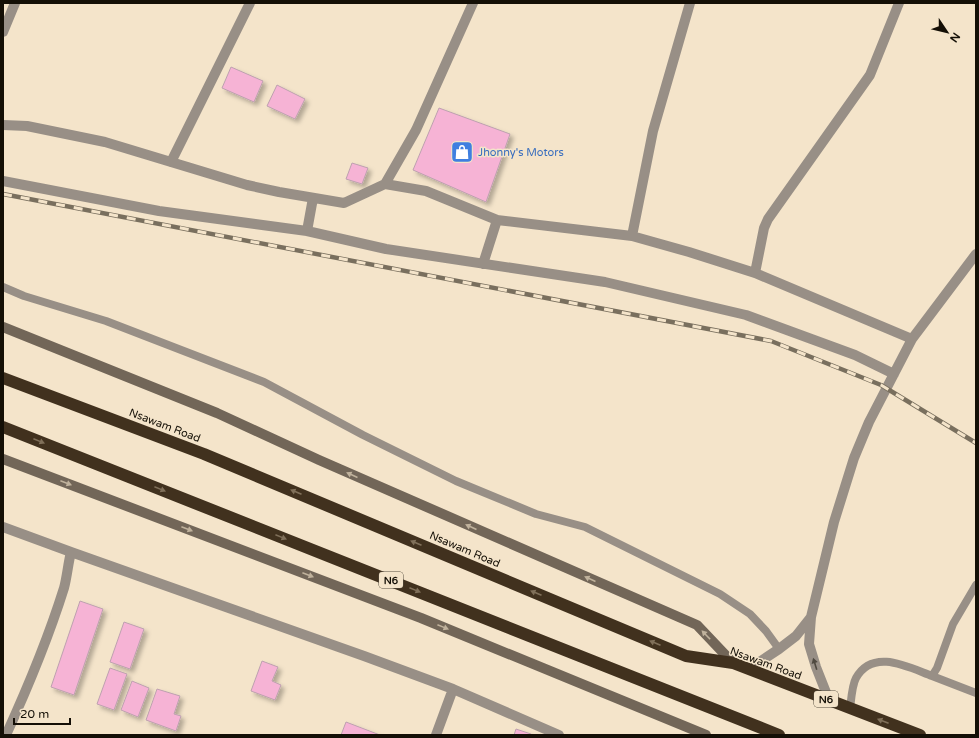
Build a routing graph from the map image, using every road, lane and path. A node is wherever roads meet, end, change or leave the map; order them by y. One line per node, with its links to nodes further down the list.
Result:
1 (15, 3): 6 (street)
2 (250, 3): 8 (street)
3 (473, 3): 10 (street)
4 (690, 3): 14 (street)
5 (900, 3): 17 (street)
6 (3, 32)
7 (3, 125): 8 (street)
8 (171, 162): 11 (street)
9 (3, 181): 13 (street)
10 (385, 184): 11 (street); 12 (street)
11 (313, 198): 13 (street)
12 (497, 220): 14 (street); 16 (street)
13 (307, 231): 16 (street)
14 (632, 236): 17 (street)
15 (976, 254): 20 (street)
16 (483, 264): 21 (street)
17 (755, 273): 20 (street)
18 (3, 287): 29 (lane)
19 (3, 327): 30 (main road, one-way to 19)
20 (912, 339): 21 (street)
21 (894, 374): 28 (street)
22 (3, 378): 30 (highway, Nsawam Road / N6, one-way to 22)
23 (3, 427): 41 (highway, N6, one-way to 41)
24 (3, 459): 40 (main road, one-way to 40)
25 (3, 527): 26 (street)
26 (71, 552): 33 (street); 37 (street)
27 (976, 585): 32 (lane)
28 (811, 617): 29 (street); 35 (street, one-way to 28)
29 (779, 649): 31 (street)
30 (733, 663): 31 (highway, Nsawam Road / N6)
31 (749, 669): 35 (highway, Nsawam Road / N6)
32 (932, 676): 34 (lane); 36 (lane)
33 (453, 689): 38 (street); 39 (street)
34 (976, 693)
35 (829, 700): 36 (highway, Nsawam Road / N6)
36 (850, 709): 42 (highway, Nsawam Road / N6, one-way to 36)
37 (6, 735)
38 (436, 735)
39 (558, 735)
40 (706, 735)
41 (779, 735)
42 (920, 735)

